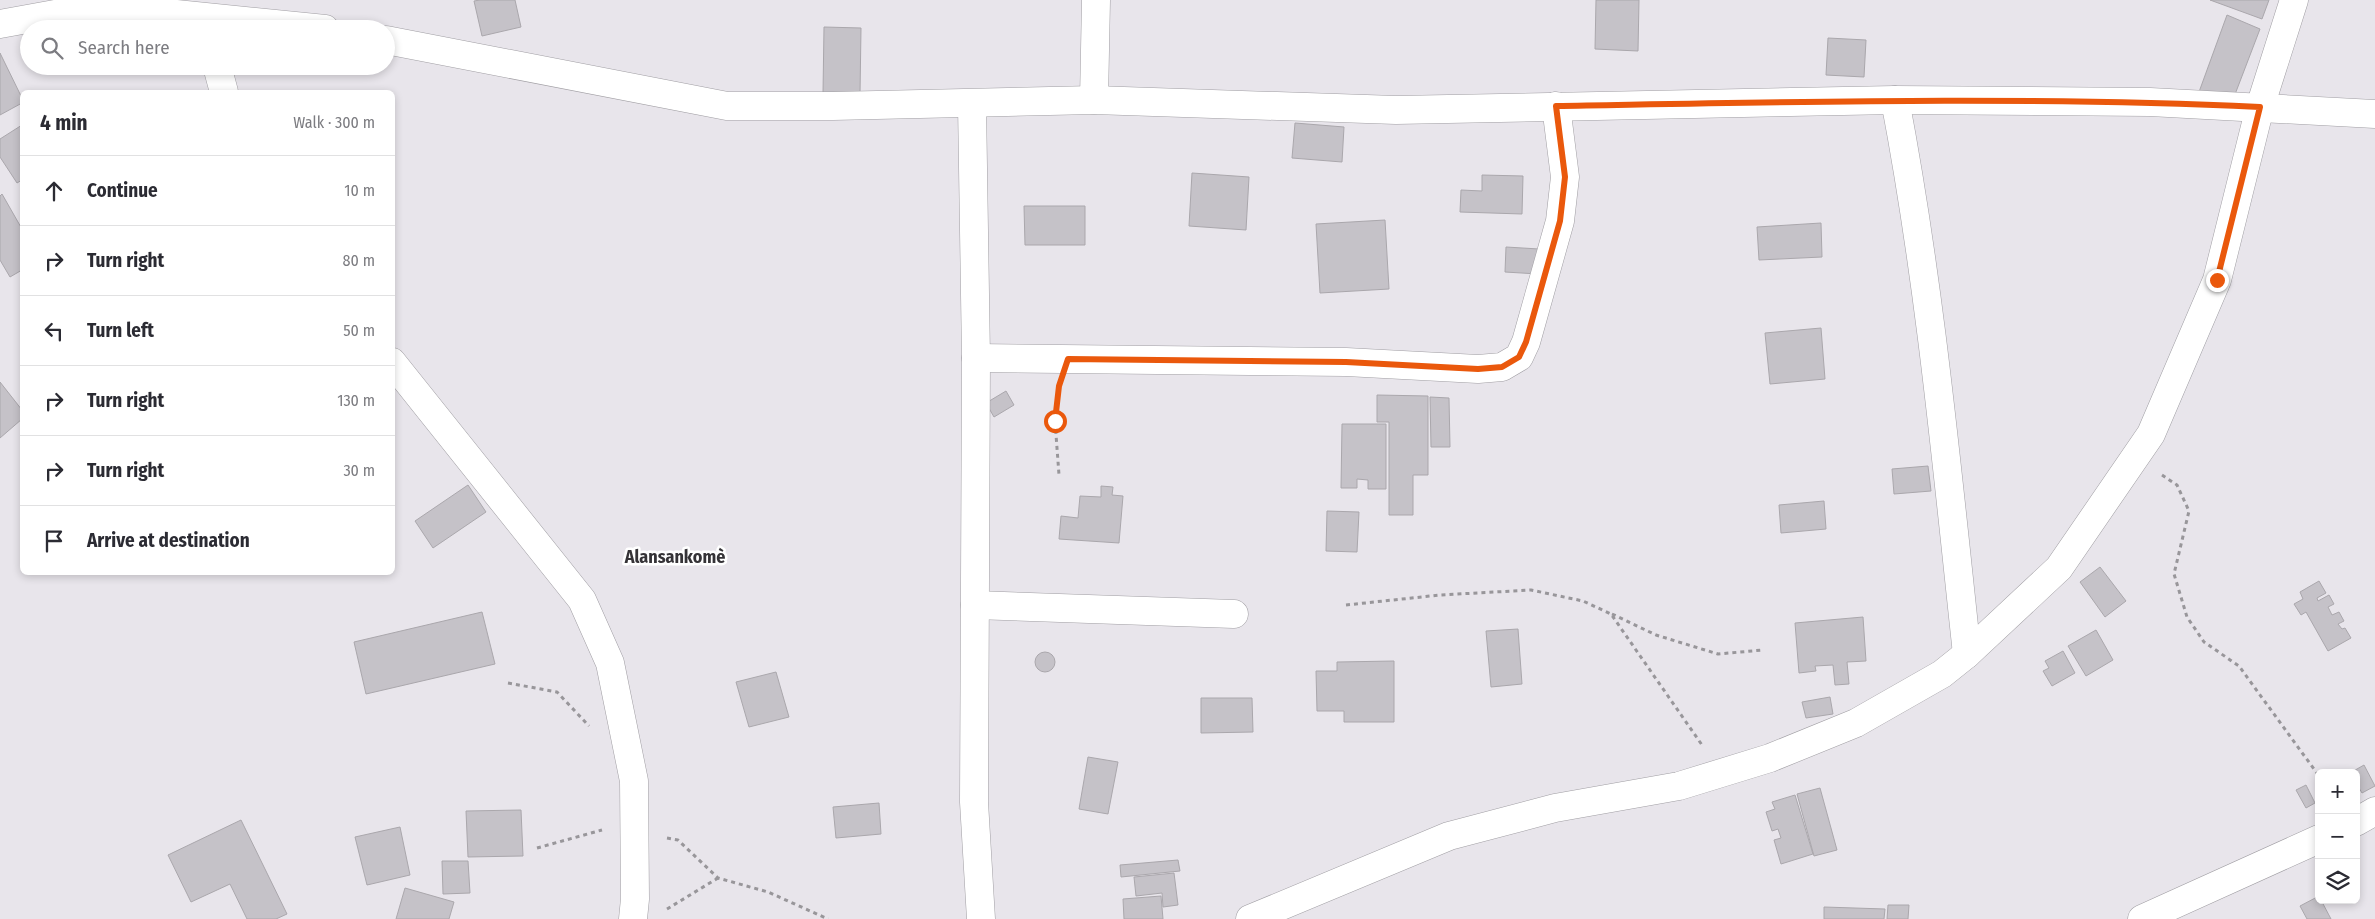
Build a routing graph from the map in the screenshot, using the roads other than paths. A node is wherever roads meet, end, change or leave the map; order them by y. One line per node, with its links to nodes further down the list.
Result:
1 (1096, 0): 10 (street)
2 (2294, 0): 14 (street)
3 (20, 20): 6 (street)
4 (22, 20): 5 (street)
5 (209, 20)
6 (0, 24)
7 (395, 42): 12 (street)
8 (219, 75): 9 (street)
9 (223, 90)
10 (1094, 100): 12 (street); 13 (street)
11 (1895, 100): 13 (street); 14 (street); 20 (street)
12 (972, 104): 16 (street)
13 (1556, 106): 16 (street)
14 (2260, 107): 15 (street); 20 (street)
15 (2375, 114)
16 (976, 358): 18 (street)
17 (395, 366): 24 (street)
18 (974, 605): 19 (street); 25 (street)
19 (1234, 614)
20 (1966, 654): 26 (street)
21 (2375, 811): 22 (street)
22 (2360, 820)
23 (2315, 841): 27 (street)
24 (646, 916)
25 (981, 919)
26 (1250, 919)
27 (2142, 919)

